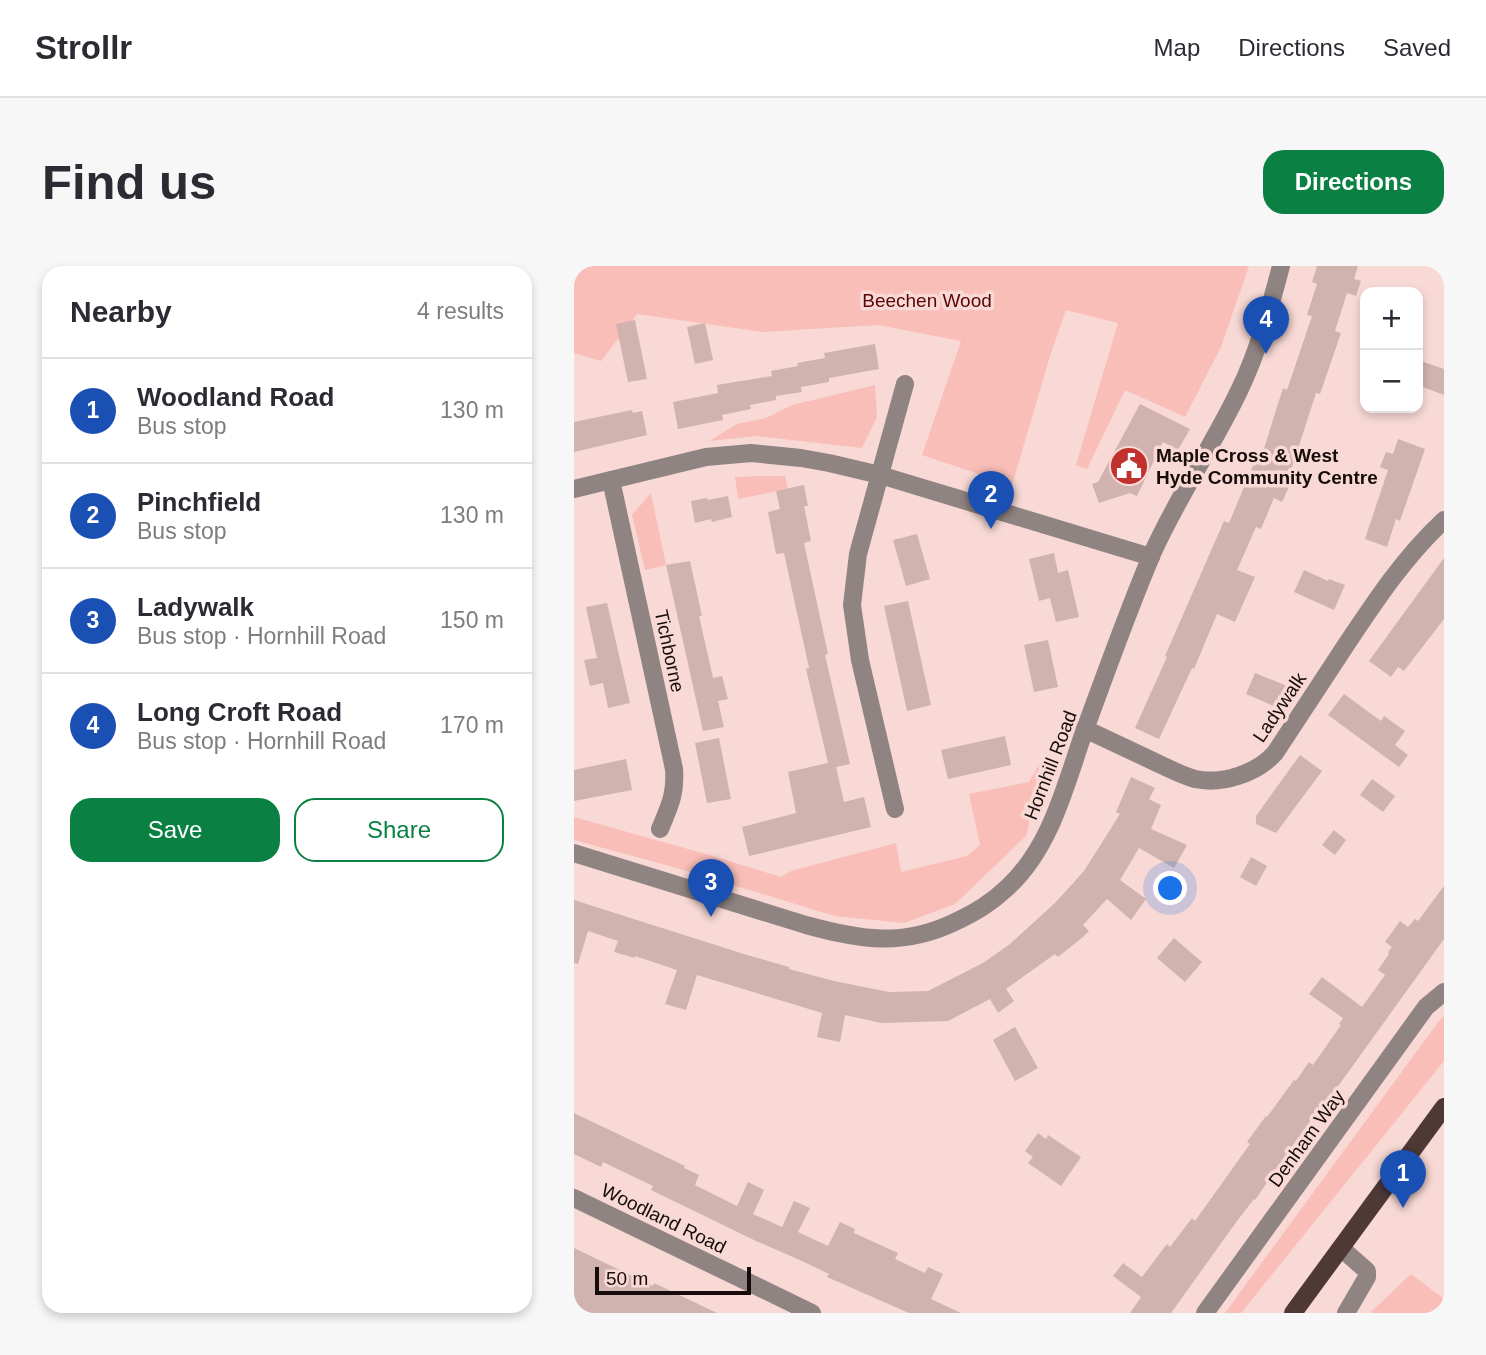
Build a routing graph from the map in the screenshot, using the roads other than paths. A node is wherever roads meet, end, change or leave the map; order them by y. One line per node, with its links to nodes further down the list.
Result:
1 (1282, 266): 7 (street, Hornhill Road)
2 (905, 384): 3 (street)
3 (880, 475): 4 (street); 7 (street); 9 (street)
4 (611, 480): 5 (street); 10 (street, Tichborne)
5 (574, 489)
6 (1444, 520): 8 (street, Ladywalk)
7 (1151, 556): 8 (street, Hornhill Road)
8 (1086, 729): 11 (street, Hornhill Road)
9 (895, 809)
10 (660, 829)
11 (574, 853)
12 (1444, 992): 17 (street, Denham Way)
13 (1444, 1107): 15 (main road)
14 (574, 1198): 16 (street, Woodland Road)
15 (1341, 1248): 18 (main road); 19 (street)
16 (812, 1313)
17 (1205, 1313)
18 (1293, 1313)
19 (1346, 1313)

